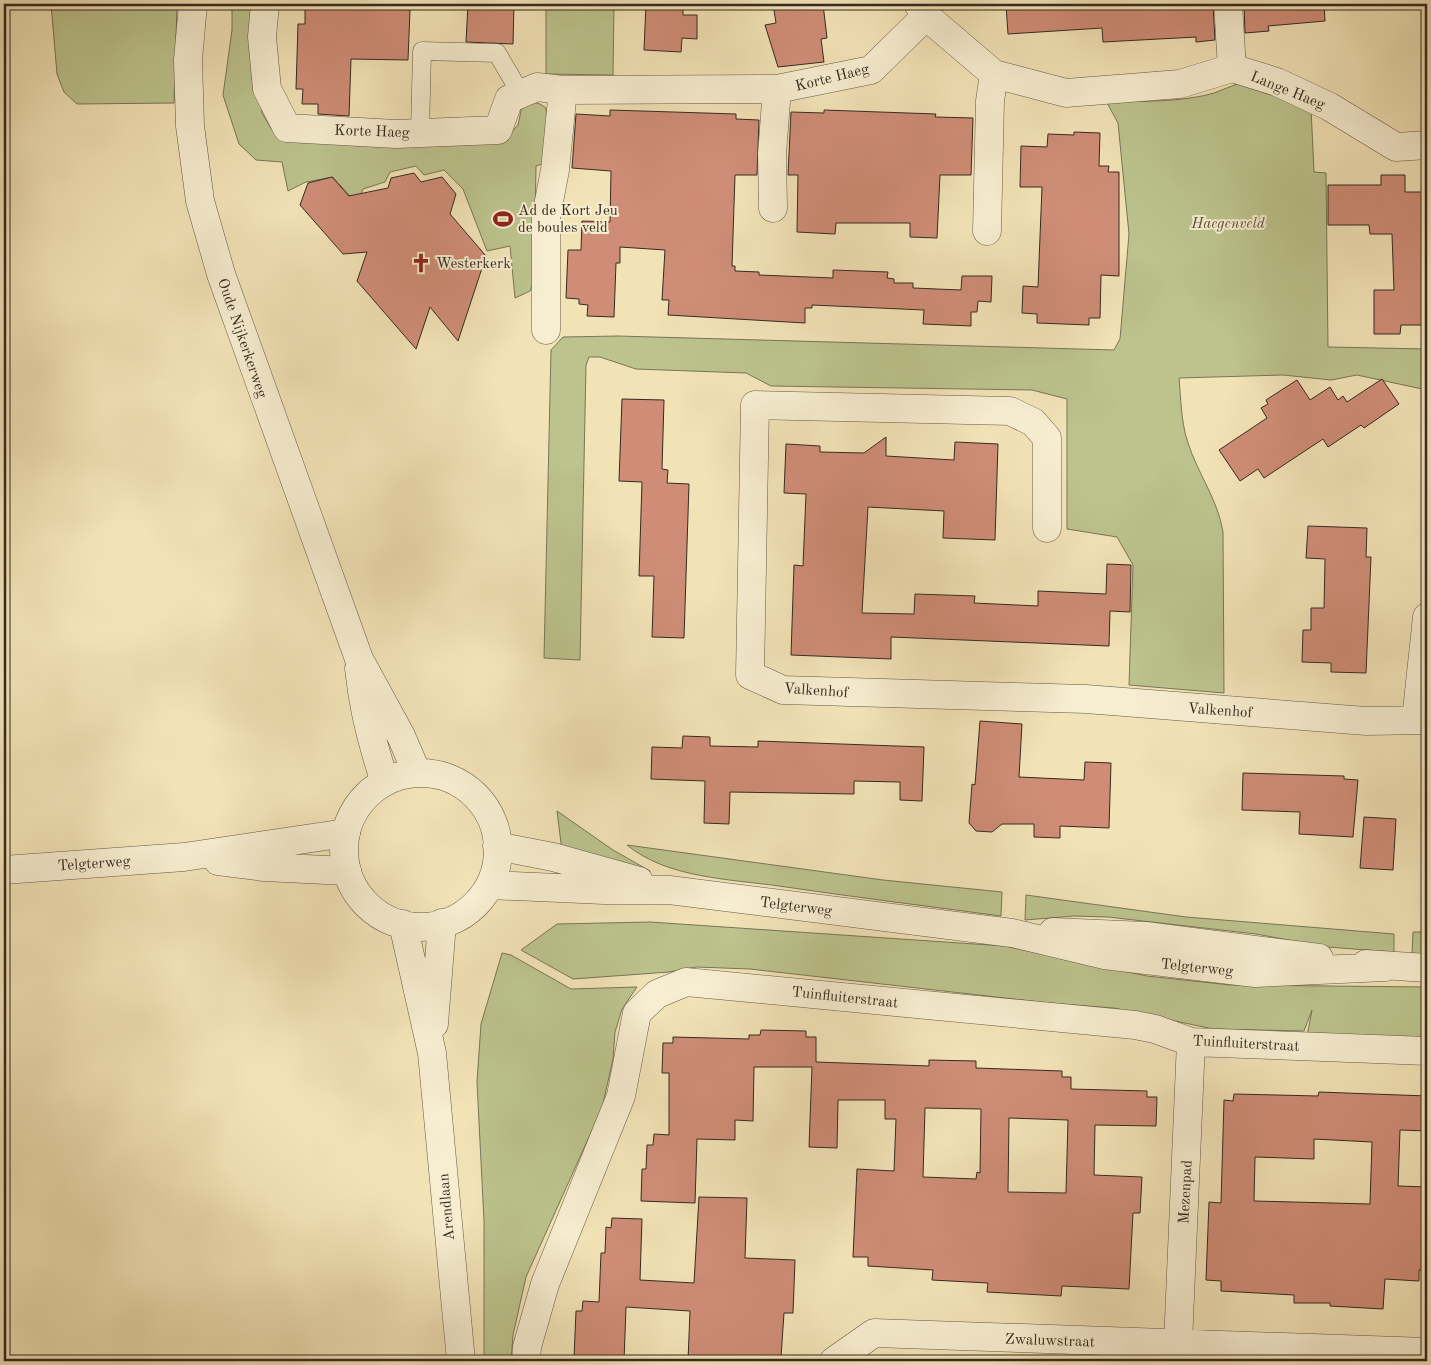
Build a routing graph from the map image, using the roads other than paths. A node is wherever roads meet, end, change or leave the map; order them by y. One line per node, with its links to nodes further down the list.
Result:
1 (193, 4): 17 (street, Oude Nijkerkerweg)
2 (265, 4): 10 (street, Korte Haeg)
3 (1228, 4): 5 (street)
4 (922, 10): 6 (street, Lange Haeg); 8 (street, Korte Haeg)
5 (1232, 68): 6 (street, Lange Haeg); 11 (street, Lange Haeg)
6 (994, 74): 13 (street)
7 (563, 90): 8 (street, Korte Haeg); 9 (street, Korte Haeg); 14 (street)
8 (777, 90): 12 (street, Korte Haeg)
9 (521, 94): 10 (street, Korte Haeg); 10 (lane)
10 (420, 133)
11 (1427, 145)
12 (773, 208)
13 (988, 231)
14 (546, 330)
15 (1047, 528): 18 (street, Valkenhof)
16 (1427, 616): 18 (street)
17 (358, 659): 19 (street, Oude Nijkerkerweg); 20 (street, Oude Nijkerkerweg)
18 (1422, 720)
19 (417, 773): 20 (street); 22 (street)
20 (385, 782): 21 (street)
21 (346, 833): 23 (street, Telgterweg); 25 (street)
22 (497, 846): 26 (street); 27 (street, Telgterweg)
23 (184, 857): 24 (street, Telgterweg); 25 (street, Telgterweg)
24 (4, 870)
25 (347, 871): 28 (street)
26 (490, 884): 27 (street, Telgterweg); 29 (street)
27 (669, 890): 30 (street, Telgterweg)
28 (403, 924): 29 (street); 33 (street, Arendlaan)
29 (442, 924): 33 (street, Arendlaan)
30 (1427, 968)
31 (1191, 1042): 32 (street, Tuinfluiterstraat); 34 (street, Mezenpad); 39 (street, Tuinfluiterstraat)
32 (1427, 1051)
33 (432, 1053): 38 (street, Arendlaan)
34 (1178, 1343): 35 (street, Zwaluwstraat); 37 (street, Zwaluwstraat)
35 (986, 1349): 40 (street, Zwaluwstraat)
36 (1427, 1352): 37 (street, Zwaluwstraat)
37 (1263, 1353)
38 (461, 1361)
39 (526, 1361)
40 (834, 1361)

